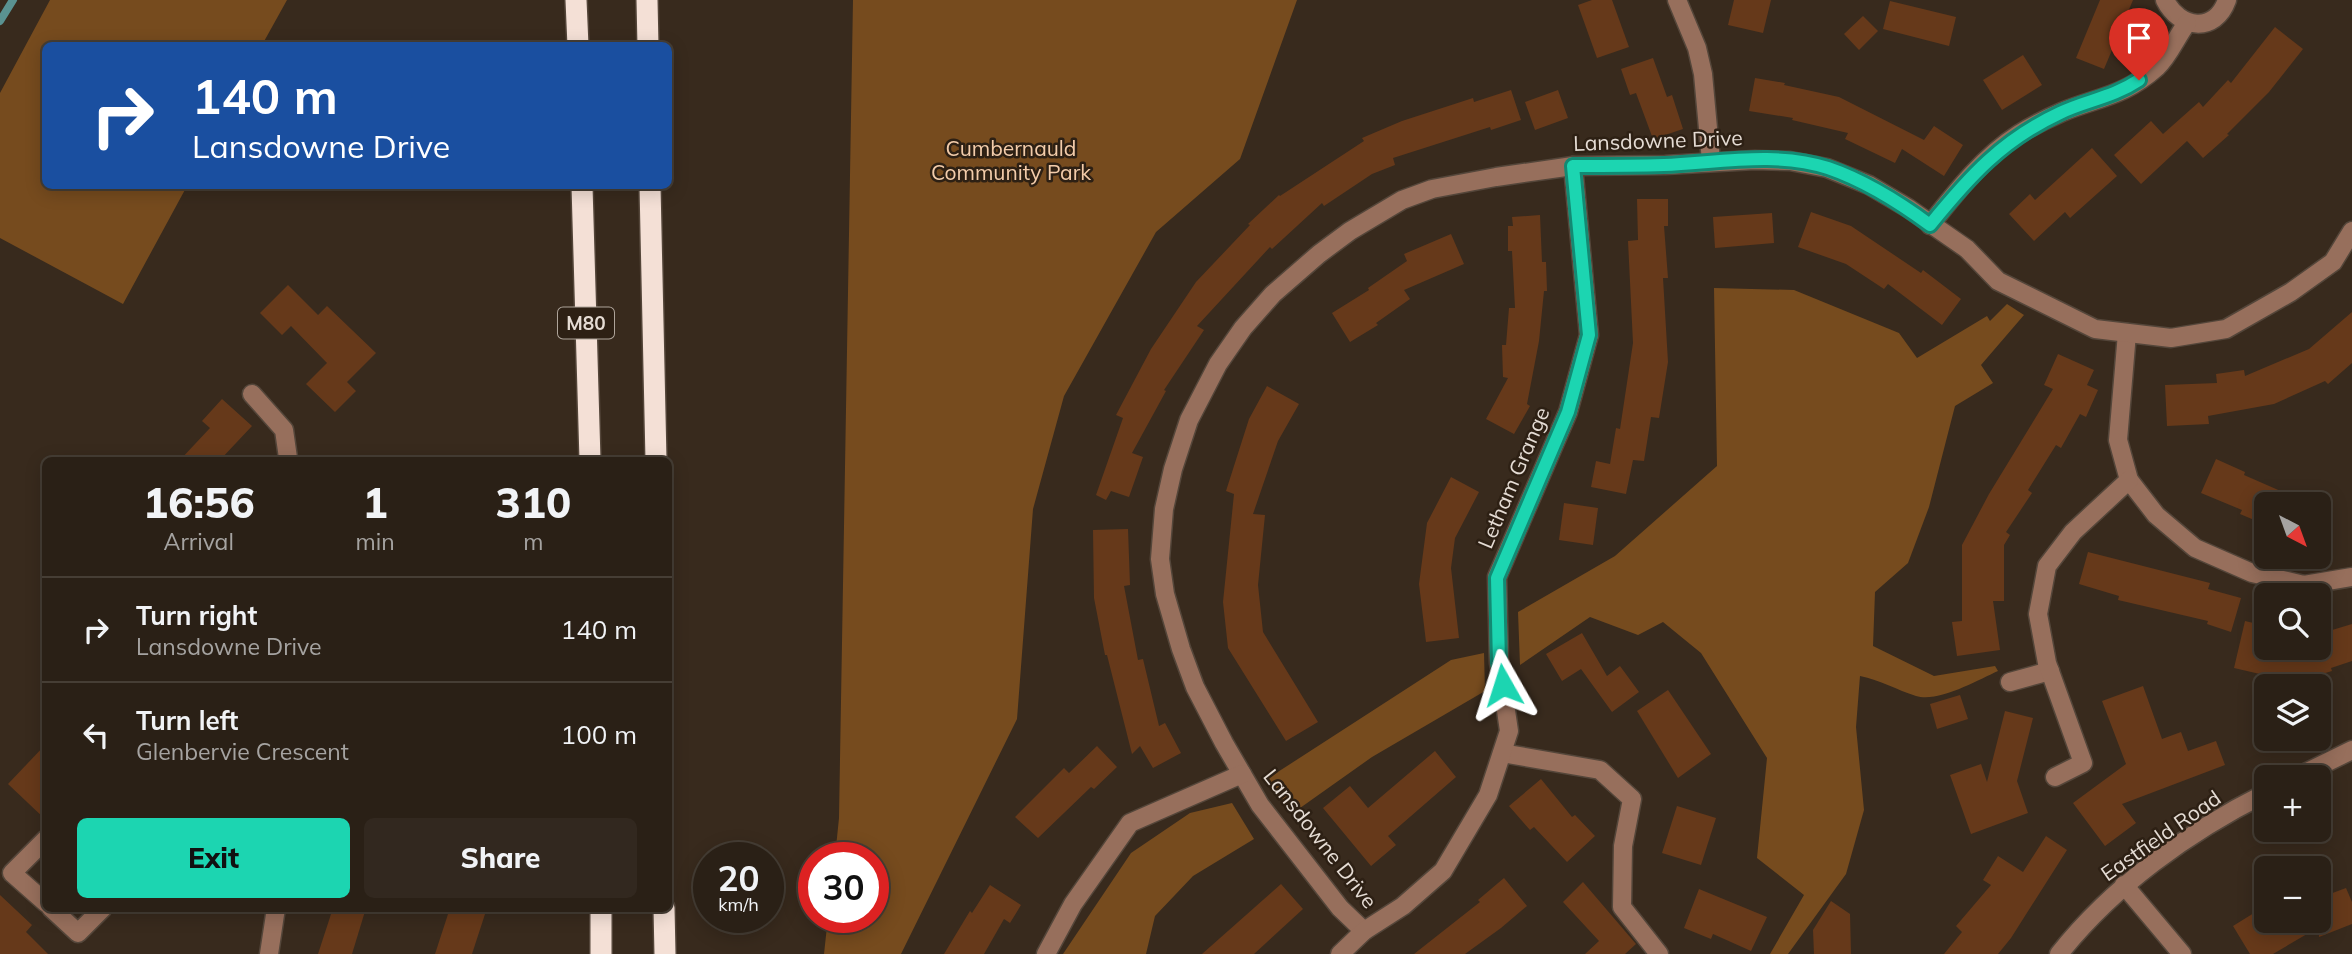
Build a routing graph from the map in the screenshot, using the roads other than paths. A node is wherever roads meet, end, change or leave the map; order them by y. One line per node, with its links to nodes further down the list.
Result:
1 (576, 0): 7 (highway)
2 (647, 0): 8 (highway)
3 (1677, 0): 9 (street)
4 (2165, 0): 6 (street)
5 (2227, 0): 6 (street)
6 (2187, 23): 13 (street)
7 (578, 42)
8 (648, 42)
9 (1711, 161): 10 (street, Lansdowne Drive); 13 (street, Lansdowne Drive)
10 (1573, 166): 25 (street, Letham Grange); 27 (street, Lansdowne Drive)
11 (582, 189): 18 (highway, M80)
12 (650, 189): 19 (highway)
13 (1930, 225): 15 (street, Lansdowne Drive)
14 (2352, 230): 15 (street, Lansdowne Drive)
15 (2127, 333): 20 (street)
16 (252, 394): 17 (street)
17 (288, 457)
18 (590, 457)
19 (656, 457)
20 (2129, 480): 21 (street); 22 (street)
21 (2352, 577)
22 (2050, 671): 23 (street); 28 (street)
23 (2010, 682)
24 (2352, 750): 26 (street)
25 (1502, 753): 38 (street, Letham Grange); 44 (street)
26 (2321, 765)
27 (1242, 774): 38 (street, Lansdowne Drive); 42 (street, Lansdowne Drive)
28 (2055, 777)
29 (2254, 800): 31 (street, Eastfield Road)
30 (42, 843): 32 (street)
31 (2124, 885): 45 (street, Eastfield Road); 46 (street)
32 (42, 899)
33 (55, 912): 34 (street)
34 (99, 912)
35 (275, 912): 39 (street)
36 (601, 912): 40 (highway)
37 (664, 912): 41 (highway)
38 (1364, 931): 43 (street, Letham Grange)
39 (269, 954)
40 (601, 954)
41 (665, 954)
42 (1046, 954)
43 (1340, 954)
44 (1659, 954)
45 (2059, 954)
46 (2182, 954)

